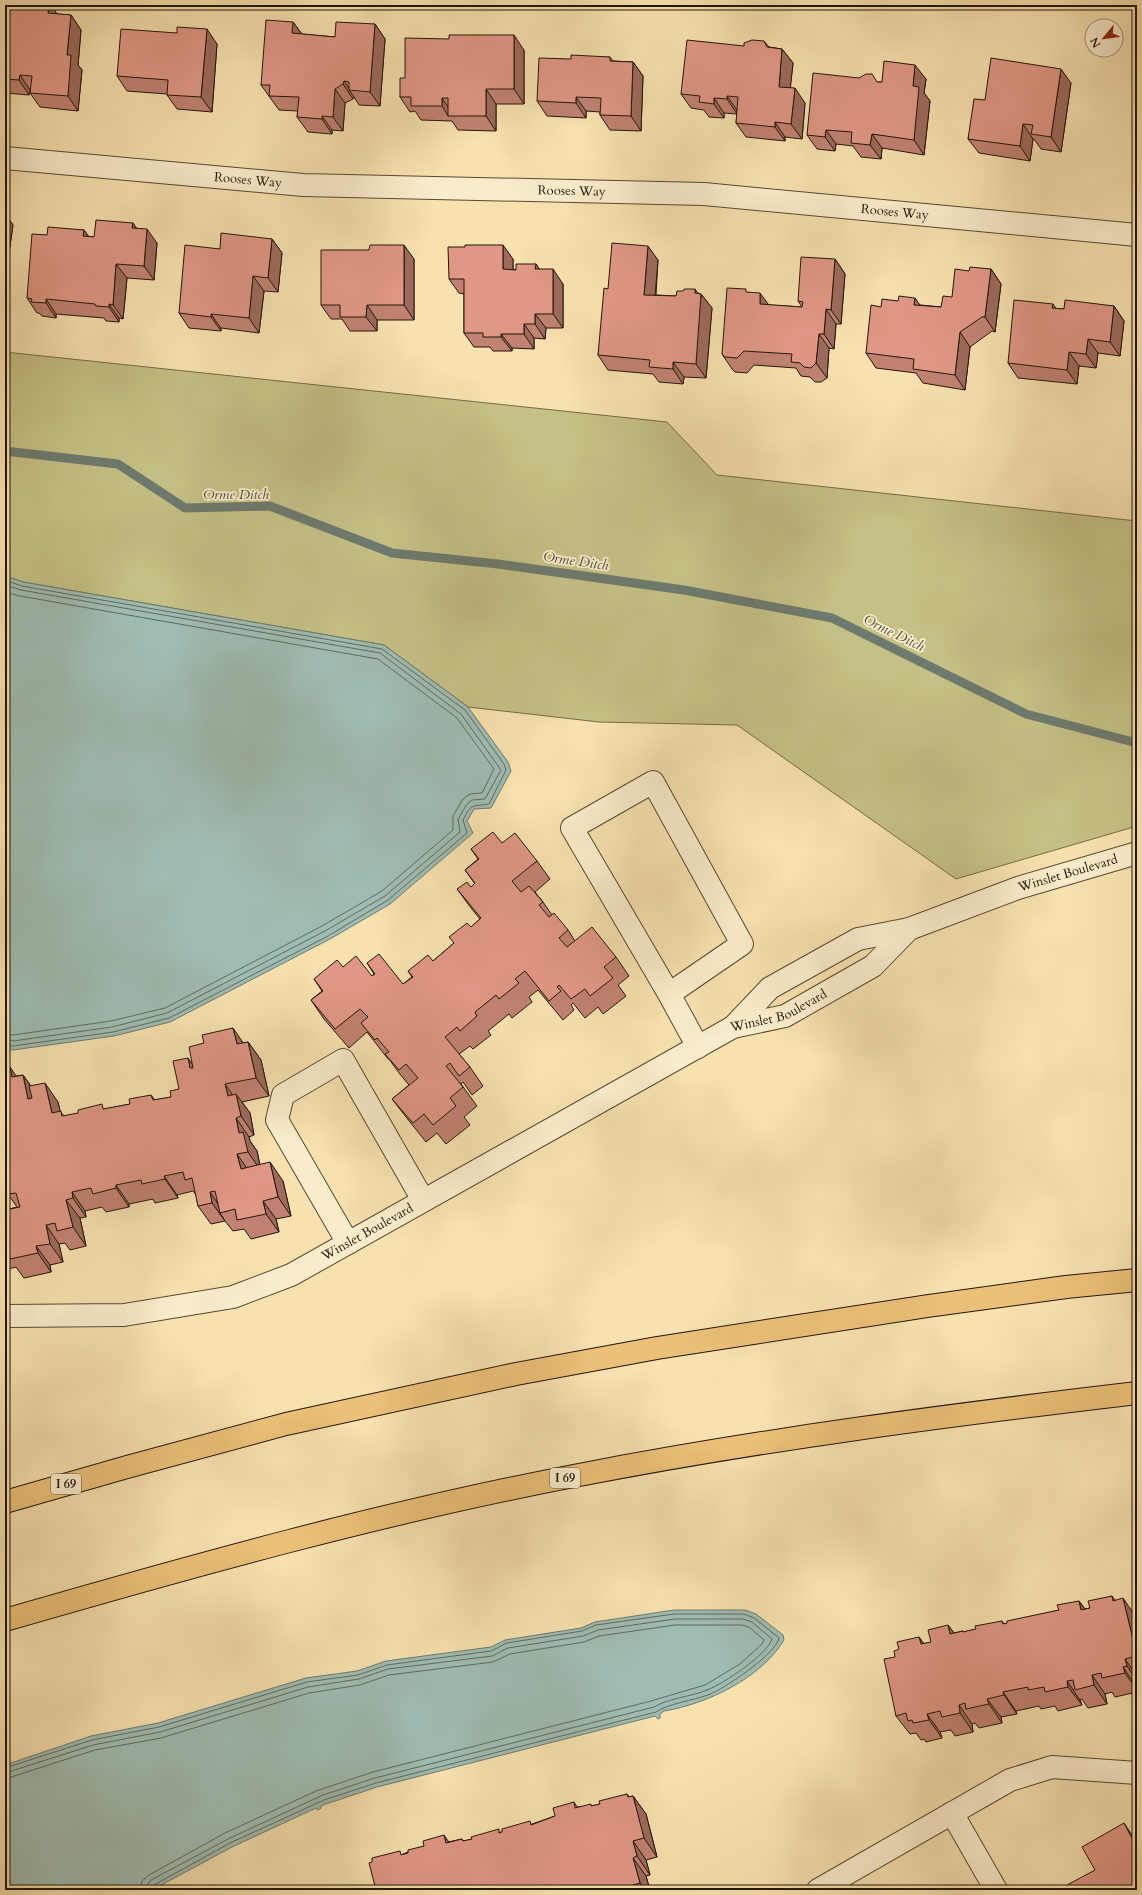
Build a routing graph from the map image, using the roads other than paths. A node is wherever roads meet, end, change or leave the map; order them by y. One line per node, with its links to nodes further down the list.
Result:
1 (5, 158): 2 (street, Rooses Way)
2 (1137, 235)
3 (1137, 853): 4 (street, Winslet Boulevard)
4 (909, 928): 6 (street, Winslet Boulevard); 6 (street, Winslet Boulevard)
5 (669, 994): 5 (street); 7 (street)
6 (733, 1027): 7 (street, Winslet Boulevard)
7 (698, 1047): 8 (street, Winslet Boulevard)
8 (423, 1200): 9 (street, Winslet Boulevard); 9 (street)
9 (348, 1243): 11 (street, Winslet Boulevard)
10 (1137, 1280): 13 (highway, I 69)
11 (5, 1316)
12 (1137, 1393): 14 (highway, I 69)
13 (5, 1502)
14 (5, 1620)
15 (1137, 1773): 16 (street)
16 (952, 1814): 17 (street); 18 (street)
17 (818, 1890)
18 (996, 1890)

